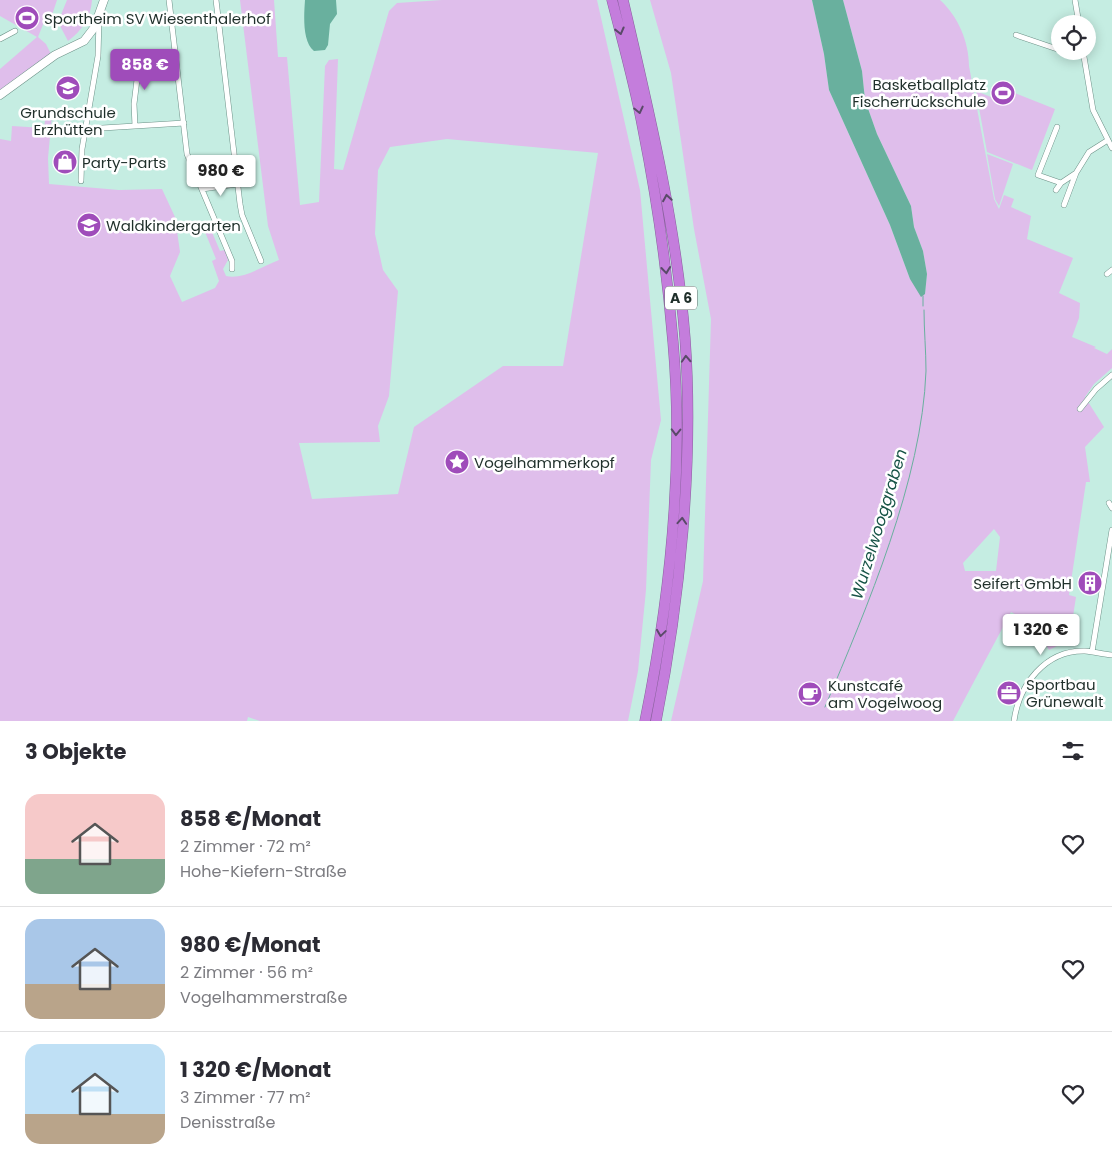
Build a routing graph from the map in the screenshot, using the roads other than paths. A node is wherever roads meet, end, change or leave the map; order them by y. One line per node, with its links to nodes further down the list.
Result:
1 (104, 0): 8 (street)
2 (169, 0): 16 (street)
3 (216, 0): 25 (street)
4 (612, 0): 36 (highway, A 6, one-way to 36)
5 (623, 0): 36 (highway, A 6, one-way to 5)
6 (1075, 0): 7 (street)
7 (1078, 15)
8 (98, 16): 15 (street); 19 (street)
9 (15, 31): 11 (street)
10 (1016, 35): 12 (street)
11 (0, 38)
12 (1051, 47)
13 (139, 55): 17 (street)
14 (1084, 60): 20 (street)
15 (0, 95)
16 (184, 123): 17 (street); 26 (street)
17 (135, 126): 19 (street)
18 (1057, 127): 24 (street)
19 (86, 129): 23 (street)
20 (1108, 140): 21 (street); 22 (street)
21 (1112, 148)
22 (1076, 173): 24 (street); 28 (street)
23 (82, 182)
24 (1061, 183): 27 (street)
25 (237, 184): 26 (street); 29 (street)
26 (202, 190): 30 (street)
27 (1056, 190)
28 (1064, 205)
29 (261, 262)
30 (232, 269)
31 (1112, 270): 32 (street)
32 (1107, 274)
33 (1112, 375): 34 (street)
34 (1080, 409)
35 (1112, 530): 38 (street)
36 (674, 571): 37 (highway, A 6)
37 (672, 587): 40 (highway, A 6, one-way to 40); 41 (highway, A 6)
38 (1092, 652): 39 (street); 42 (street)
39 (1112, 655)
40 (645, 721)
41 (656, 721)
42 (1014, 721)

